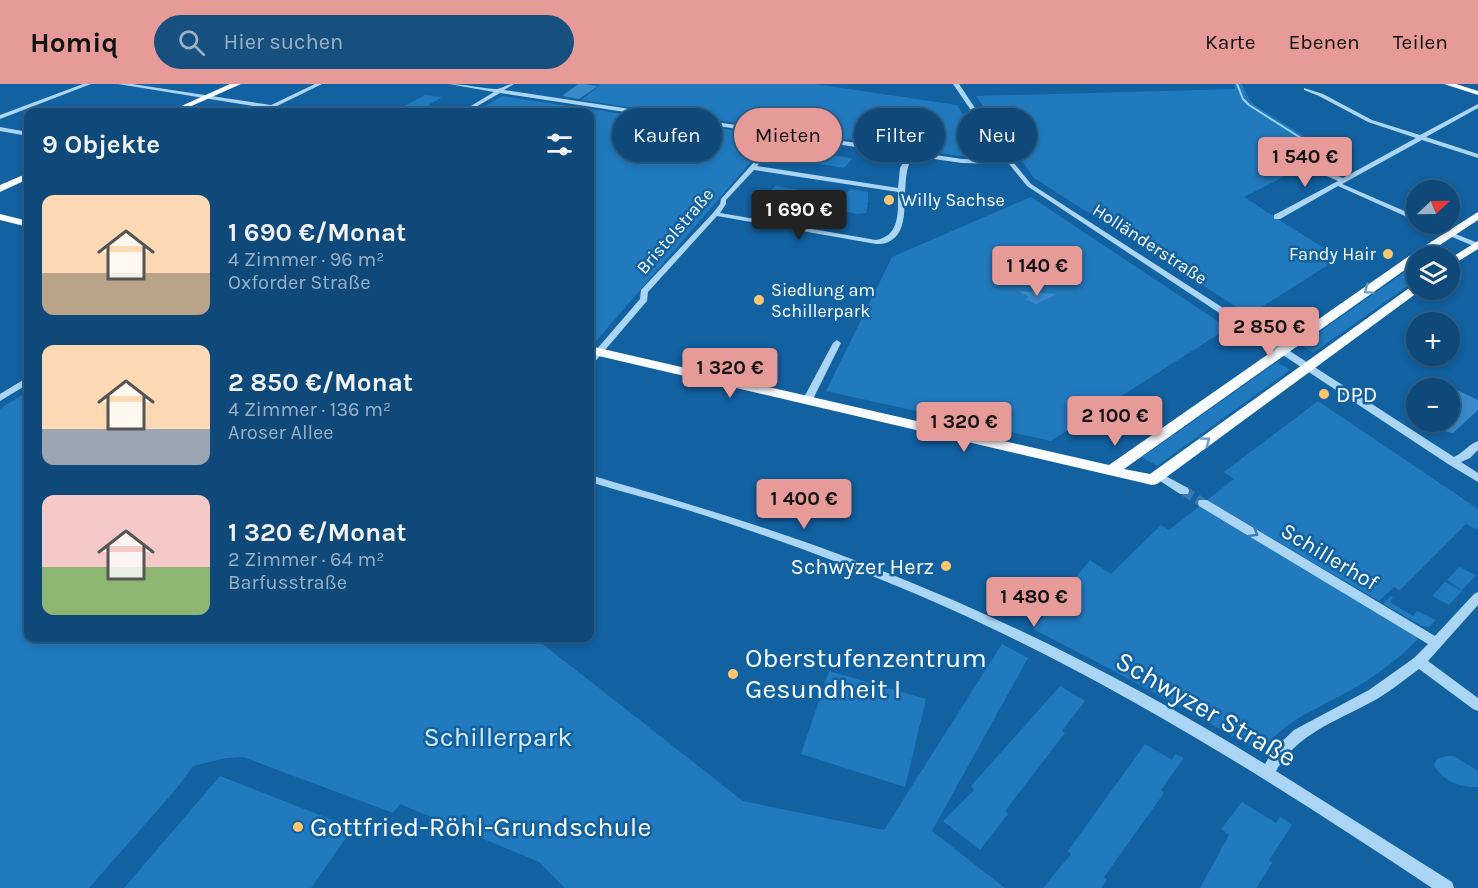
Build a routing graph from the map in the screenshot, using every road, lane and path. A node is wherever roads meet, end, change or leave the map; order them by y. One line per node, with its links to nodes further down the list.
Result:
1 (88, 84): 22 (street)
2 (121, 84): 15 (street)
3 (226, 84): 15 (main road)
4 (237, 84): 15 (main road)
5 (319, 84): 19 (street)
6 (452, 84): 13 (street)
7 (511, 84): 13 (street)
8 (956, 84): 21 (street, Holländerstraße)
9 (1448, 84): 14 (main road)
10 (1467, 84): 11 (main road)
11 (1478, 87)
12 (1306, 89): 26 (street)
13 (499, 92): 20 (street); 23 (street)
14 (1478, 93)
15 (202, 97): 17 (main road); 18 (main road); 19 (street)
16 (1478, 106): 26 (street)
17 (173, 108)
18 (180, 108)
19 (270, 108)
20 (471, 108)
21 (973, 108)
22 (0, 117)
23 (734, 126)
24 (0, 129): 25 (street)
25 (24, 133)
26 (1421, 138): 27 (street); 35 (street)
27 (1478, 156)
28 (759, 162): 32 (street, Bristolstraße)
29 (907, 162): 38 (street)
30 (1010, 162): 53 (street, Holländerstraße)
31 (1308, 166): 35 (street)
32 (754, 168): 38 (street); 39 (street, Bristolstraße)
33 (24, 173): 36 (main road)
34 (24, 178): 37 (main road)
35 (1341, 182): 40 (street); 42 (street)
36 (0, 183)
37 (0, 189)
38 (902, 191): 39 (street)
39 (715, 214): 54 (street, Bristolstraße)
40 (1406, 214)
41 (1478, 214): 45 (main road)
42 (1276, 217)
43 (0, 218): 44 (main road)
44 (24, 223)
45 (1460, 226)
46 (1449, 234): 47 (street); 48 (main road)
47 (1477, 245): 49 (main road)
48 (1432, 246)
49 (1460, 257)
50 (1406, 264): 53 (main road, one-way to 53)
51 (1406, 295): 56 (main road)
52 (837, 343): 59 (street)
53 (1281, 350): 56 (street, Holländerstraße); 62 (main road)
54 (594, 353)
55 (594, 355): 59 (main road)
56 (1307, 367): 61 (street, Holländerstraße); 63 (main road, one-way to 56)
57 (24, 383): 58 (street)
58 (0, 398)
59 (807, 401): 62 (main road)
60 (1478, 444): 61 (street)
61 (1452, 462): 64 (street, Holländerstraße)
62 (1112, 470): 63 (main road)
63 (1158, 475): 66 (street)
64 (1478, 478)
65 (594, 480): 72 (street, Schwyzer Straße)
66 (1184, 491)
67 (1203, 503): 69 (street, Schillerhof, one-way to 69)
68 (1478, 597): 69 (street)
69 (1436, 643): 70 (street)
70 (1419, 662): 71 (street); 72 (street)
71 (1478, 705)
72 (1268, 772): 73 (street, Schwyzer Straße)
73 (1446, 888)

